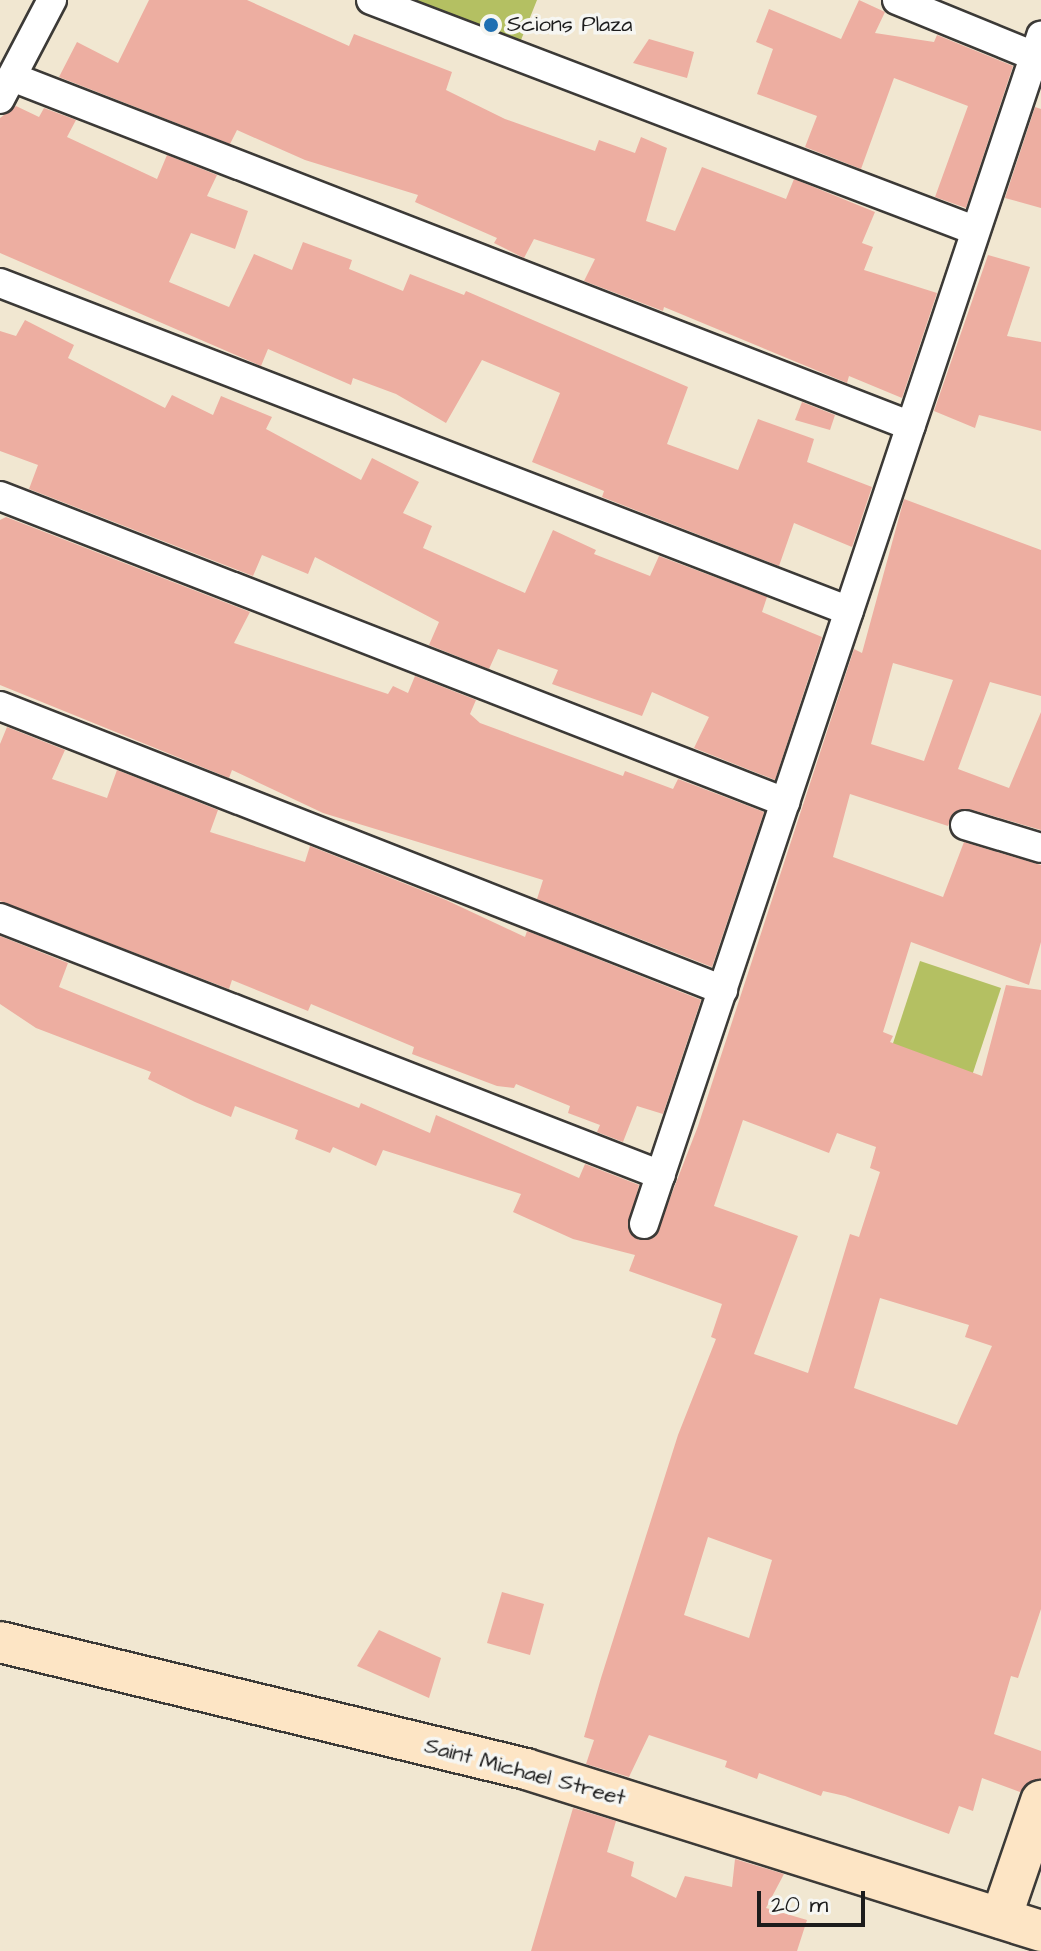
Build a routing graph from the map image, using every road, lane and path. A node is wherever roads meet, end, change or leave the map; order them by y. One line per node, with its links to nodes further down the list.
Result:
1 (52, 0): 5 (street)
2 (371, 0): 6 (street)
3 (897, 0): 4 (street)
4 (1038, 46): 6 (street)
5 (6, 88): 8 (street)
6 (974, 230): 8 (street)
7 (0, 283): 10 (street)
8 (911, 426): 10 (street)
9 (0, 496): 12 (street)
10 (849, 611): 12 (street)
11 (0, 706): 16 (street)
12 (785, 802): 16 (street)
13 (965, 825): 14 (street)
14 (1041, 848)
15 (0, 918): 17 (street)
16 (723, 990): 17 (street)
17 (661, 1175): 18 (street)
18 (644, 1224)
19 (0, 1642): 21 (street, Saint Michael Street)
20 (1041, 1801): 21 (street)
21 (1001, 1918): 22 (street, Saint Michael Street)
22 (1041, 1931)

